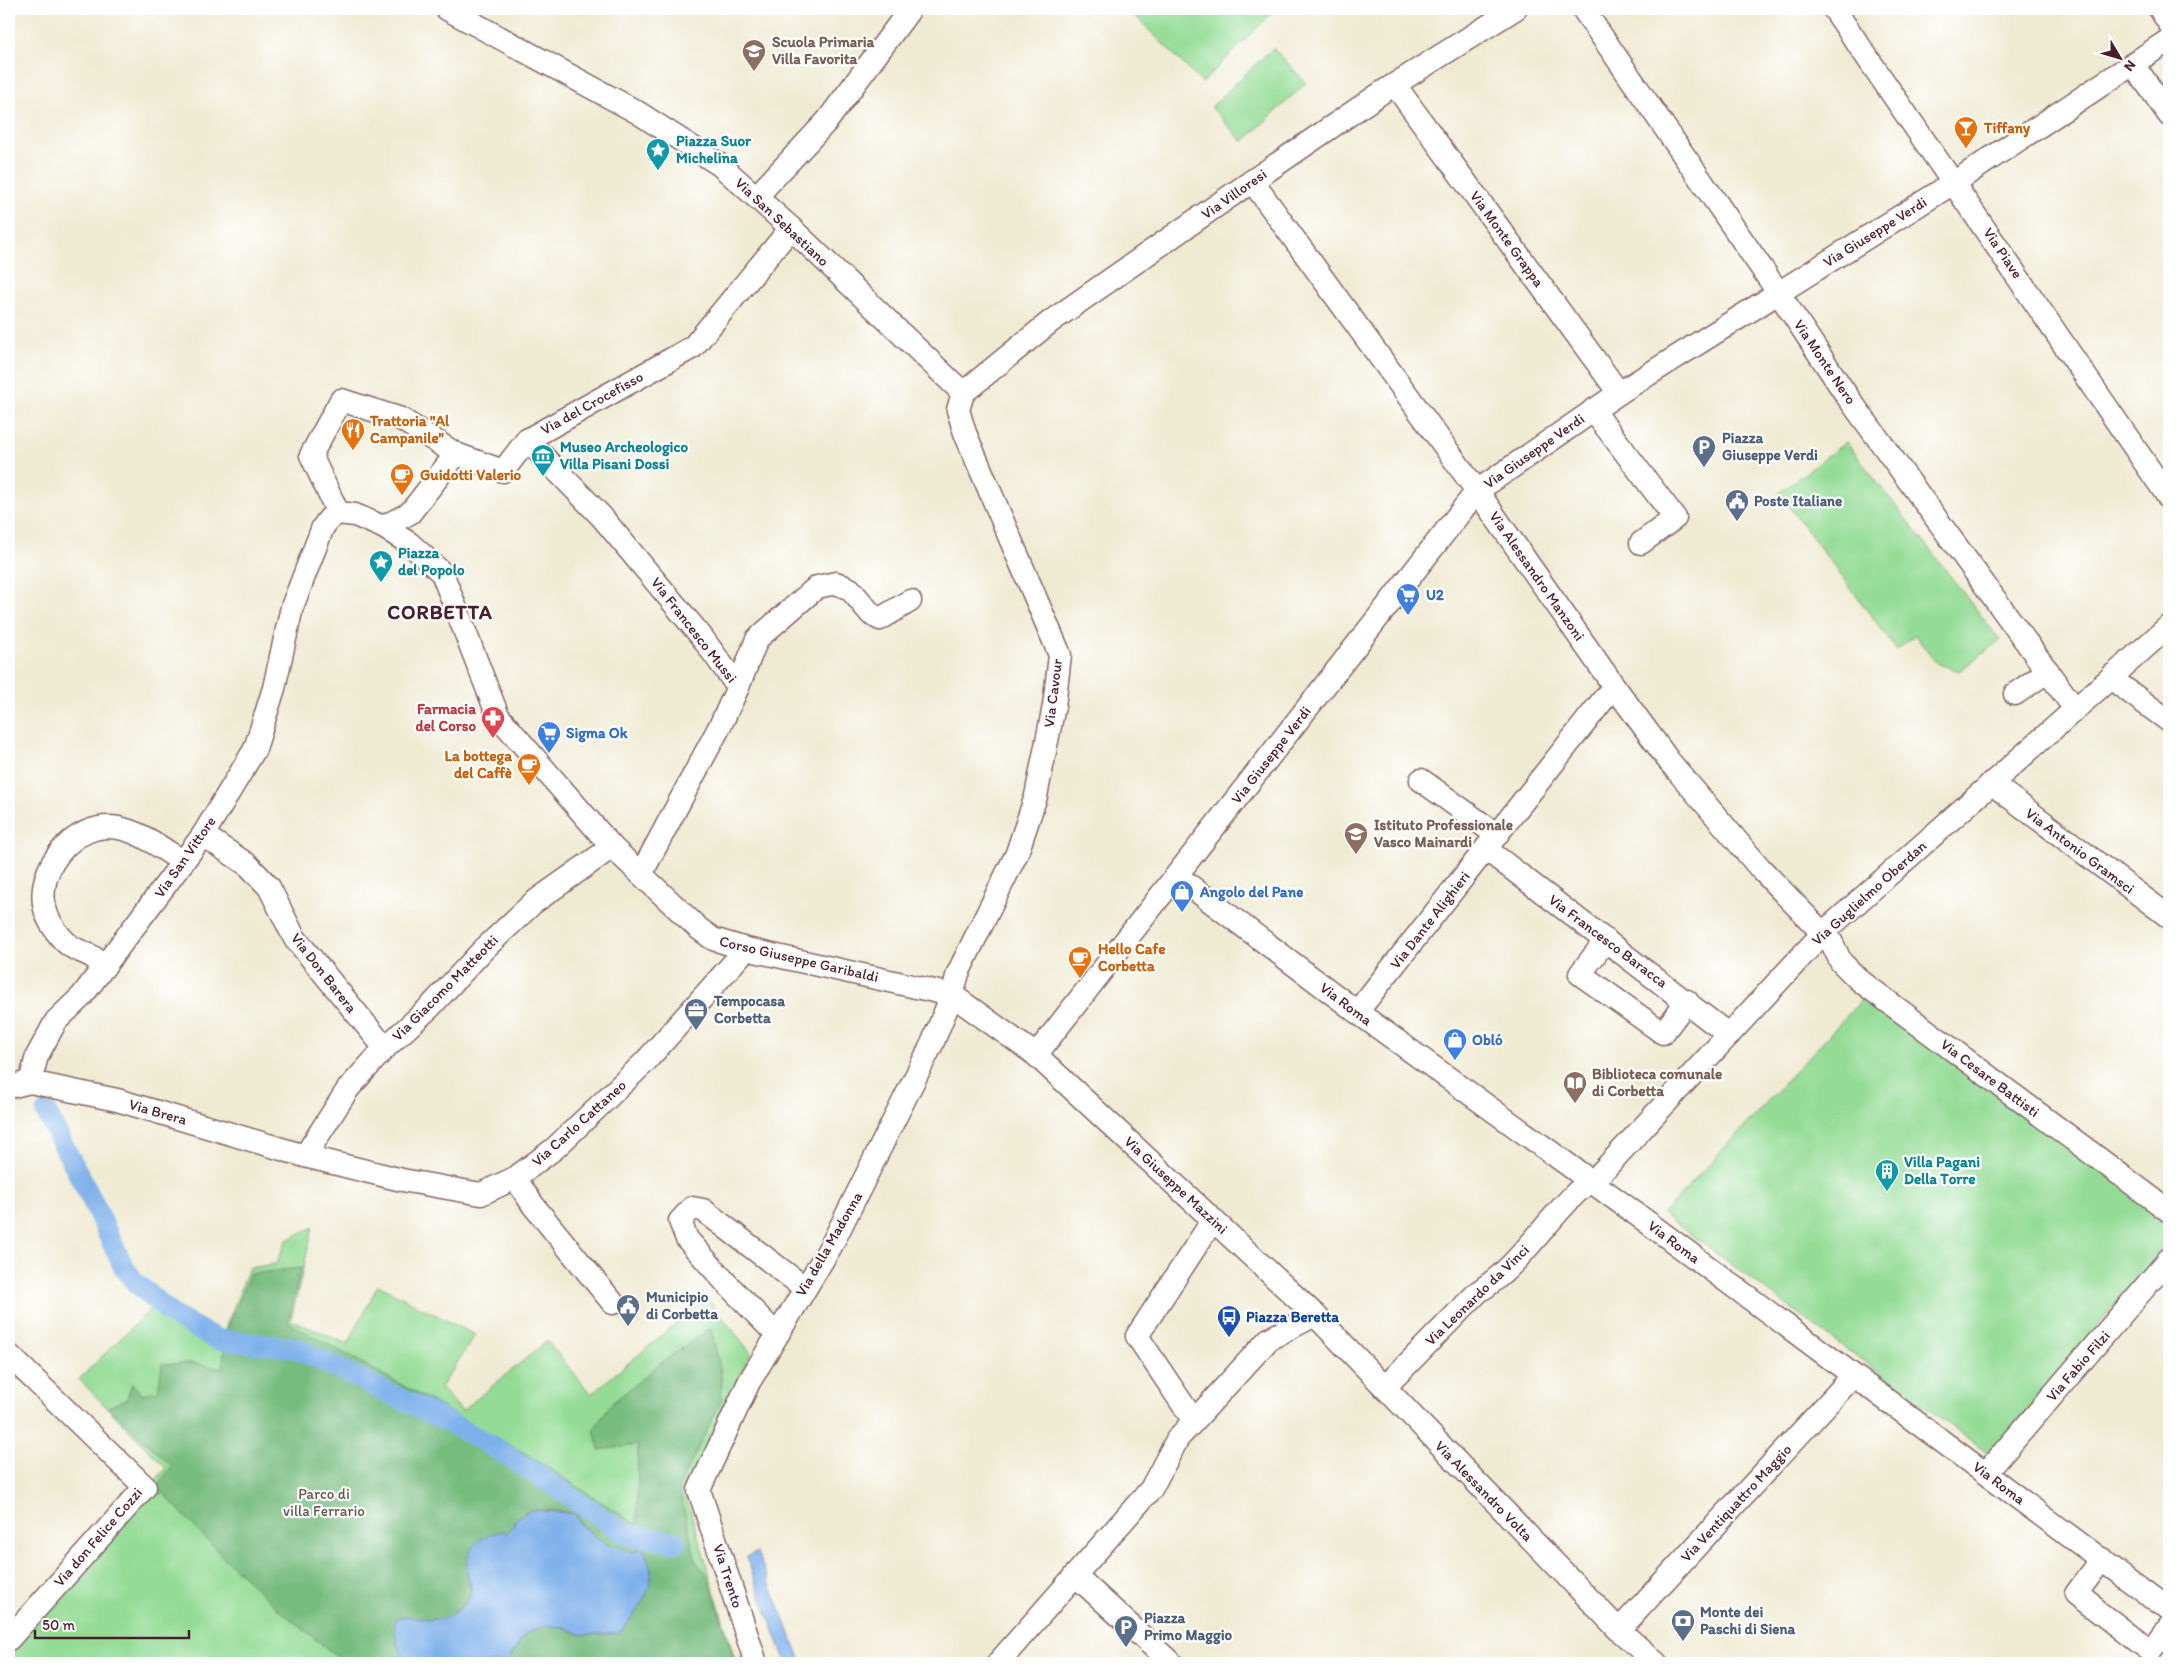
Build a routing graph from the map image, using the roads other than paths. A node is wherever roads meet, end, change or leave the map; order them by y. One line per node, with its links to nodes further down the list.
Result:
1 (447, 9): 14 (street, Via San Sebastiano)
2 (1515, 9): 10 (street, Via Villoresi)
3 (1583, 9): 16 (street, Via Monte Nero)
4 (1834, 9): 13 (street, Via Piave)
5 (2160, 9): 7 (street)
6 (908, 12): 14 (street)
7 (2169, 23)
8 (2169, 40): 9 (street, Via Giuseppe Verdi)
9 (2134, 64): 11 (street); 13 (street, Via Giuseppe Verdi)
10 (1395, 85): 12 (street, Via Villoresi); 17 (street, Via Monte Grappa)
11 (2169, 115)
12 (1252, 181): 18 (street, Via Villoresi); 22 (street, Via Alessandro Manzoni)
13 (1955, 182): 16 (street, Via Giuseppe Verdi); 23 (street, Via Piave)
14 (756, 196): 15 (street, Via San Sebastiano)
15 (791, 228): 18 (street, Via San Sebastiano); 20 (street, Via del Crocefisso)
16 (1778, 292): 17 (street, Via Giuseppe Verdi); 29 (street, Via Monte Nero)
17 (1619, 392): 19 (street, Via Giuseppe Verdi)
18 (962, 393): 49 (street, Via Cavour)
19 (1593, 410): 22 (street, Via Giuseppe Verdi); 26 (street)
20 (527, 440): 21 (street, Via del Crocefisso); 32 (street, Via Francesco Mussi)
21 (456, 454): 24 (street); 25 (street)
22 (1477, 491): 31 (street, Via Alessandro Manzoni); 43 (street, Via Giuseppe Verdi)
23 (2169, 498)
24 (331, 520): 25 (street, Corso Giuseppe Garibaldi); 38 (street, Via San Vittore)
25 (383, 527): 40 (street, Corso Giuseppe Garibaldi)
26 (1641, 544)
27 (910, 601): 32 (street)
28 (2169, 626): 30 (street, Via Guglielmo Oberdan)
29 (2048, 671): 33 (street); 34 (street, Via Monte Nero)
30 (2114, 675): 34 (street, Via Guglielmo Oberdan); 35 (street)
31 (1614, 686): 39 (street, Via Dante Alighieri); 45 (street, Via Alessandro Manzoni)
32 (738, 687): 42 (street, Via Francesco Mussi)
33 (2015, 694)
34 (2075, 709): 37 (street, Via Guglielmo Oberdan)
35 (2169, 721)
36 (1421, 780): 39 (street, Via Francesco Baracca)
37 (1991, 783): 44 (street, Via Antonio Gramsci); 45 (street, Via Guglielmo Oberdan)
38 (204, 835): 41 (street, Via San Vittore); 53 (street, Via Don Barera)
39 (1491, 842): 46 (street, Via Francesco Baracca); 51 (street, Via Dante Alighieri)
40 (612, 846): 42 (street, Corso Giuseppe Garibaldi); 53 (street, Via Giacomo Matteotti)
41 (183, 862): 48 (street, Via San Vittore); 48 (street)
42 (641, 874): 47 (street, Corso Giuseppe Garibaldi)
43 (1177, 876): 51 (street, Via Roma); 54 (street, Via Giuseppe Verdi)
44 (2169, 917)
45 (1823, 933): 52 (street, Via Guglielmo Oberdan); 59 (street, Via Cesare Battisti)
46 (1606, 940): 50 (street, Via Francesco Baracca); 50 (street)
47 (746, 949): 49 (street, Corso Giuseppe Garibaldi); 57 (street, Via Carlo Cattaneo)
48 (104, 967): 55 (street, Via San Vittore)
49 (952, 995): 54 (street, Via Giuseppe Mazzini); 62 (street, Via della Madonna)
50 (1687, 1001): 52 (street, Via Francesco Baracca)
51 (1357, 1012): 58 (street, Via Roma)
52 (1729, 1034): 58 (street, Via Guglielmo Oberdan)
53 (385, 1048): 56 (street, Via Giacomo Matteotti)
54 (1036, 1056): 60 (street, Via Giuseppe Mazzini)
55 (19, 1084): 56 (street, Via Brera)
56 (305, 1156): 57 (street, Via Carlo Cattaneo)
57 (515, 1178): 63 (street)
58 (1590, 1182): 67 (street, Via Roma); 68 (street, Via Leonardo da Vinci)
59 (2169, 1211)
60 (1213, 1220): 64 (street, Via Giuseppe Mazzini); 69 (street)
61 (2169, 1258): 70 (street, Via Fabio Filzi)
62 (805, 1288): 65 (street, Via della Madonna); 65 (street)
63 (613, 1303)
64 (1315, 1315): 68 (street, Via Alessandro Volta); 69 (street)
65 (777, 1335): 71 (street, Via della Madonna)
66 (9, 1355): 77 (street, Via don Felice Cozzi)
67 (1853, 1376): 70 (street, Via Roma); 76 (street, Via Ventiquattro Maggio)
68 (1385, 1387): 76 (street, Via Alessandro Volta)
69 (1194, 1420): 73 (street)
70 (1986, 1473): 72 (street, Via Roma)
71 (699, 1490): 78 (street, Via Trento)
72 (2102, 1559): 74 (street, Via Roma); 75 (street)
73 (1075, 1575): 79 (street); 80 (street)
74 (2169, 1610)
75 (2169, 1628)
76 (1618, 1630): 81 (street, Via Alessandro Volta)
77 (9, 1639)
78 (756, 1663)
79 (998, 1663)
80 (1172, 1663)
81 (1656, 1663)

